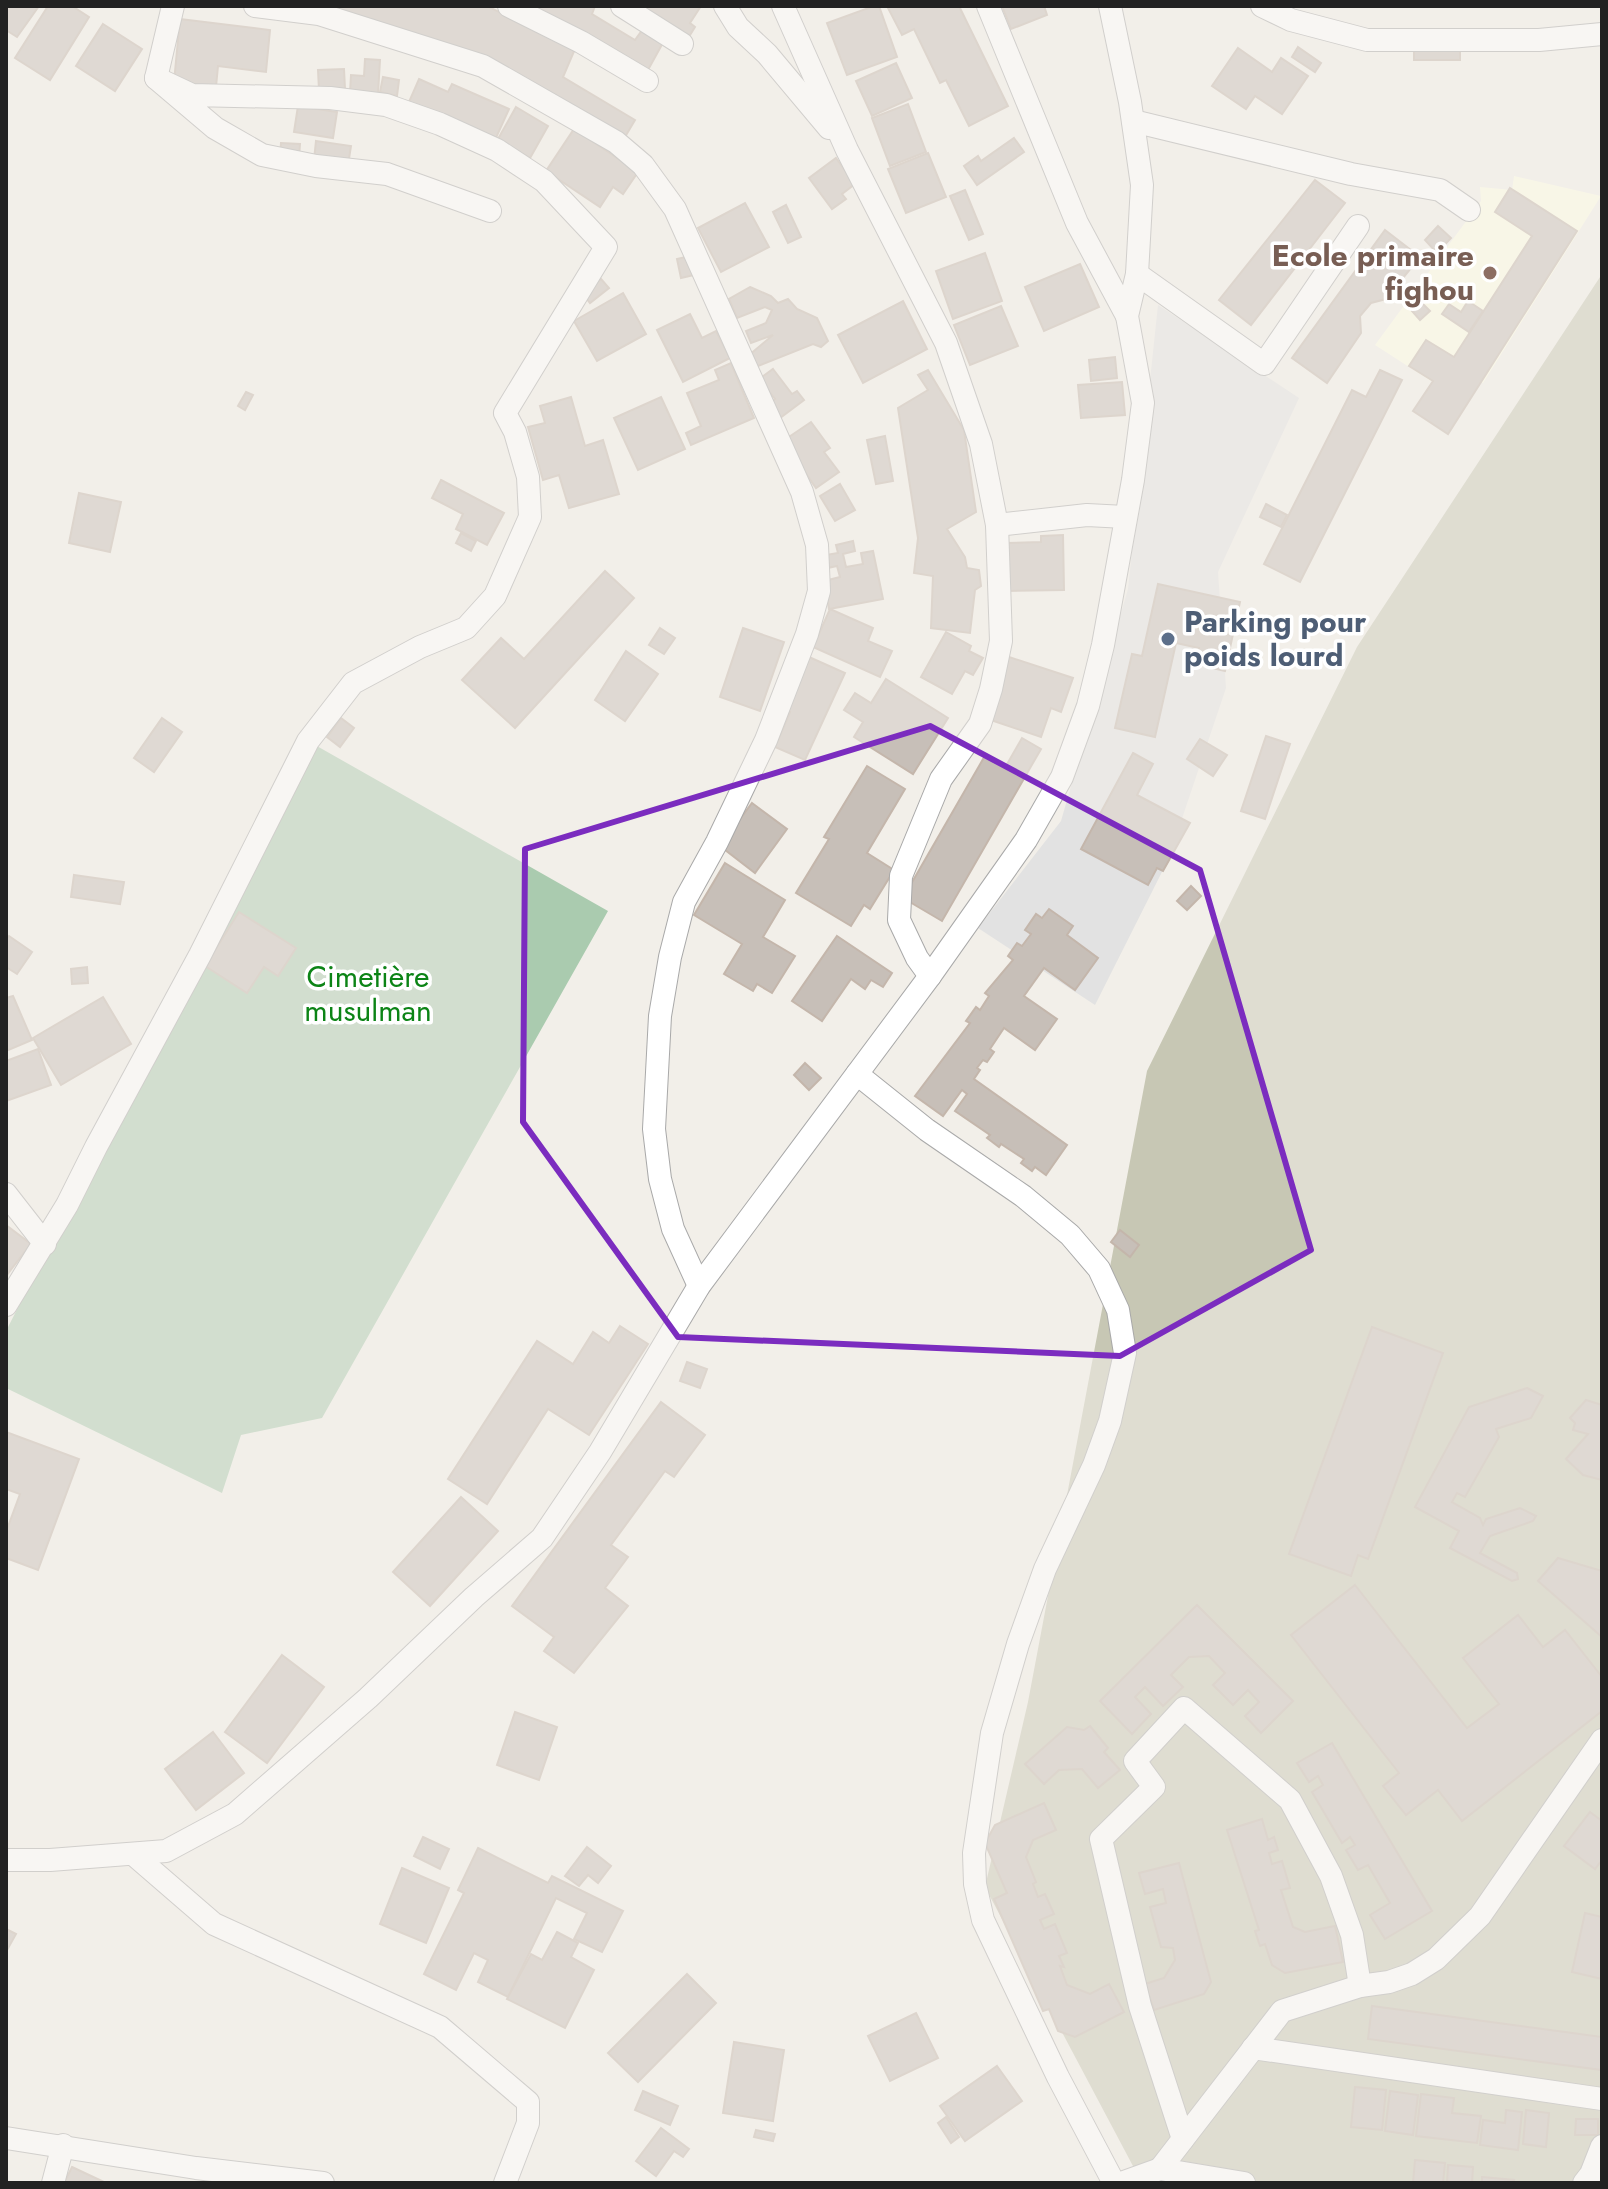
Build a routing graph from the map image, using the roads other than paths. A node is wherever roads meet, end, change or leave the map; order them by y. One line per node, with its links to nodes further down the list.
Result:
1 (173, 6): 12 (street)
2 (255, 6): 27 (street)
3 (509, 6): 13 (street)
4 (622, 6): 11 (street)
5 (725, 6): 15 (street)
6 (783, 6): 15 (street)
7 (988, 6): 20 (street)
8 (1110, 6): 14 (street)
9 (1262, 6): 10 (street)
10 (1602, 34)
11 (682, 44)
12 (156, 78): 17 (street); 26 (street)
13 (647, 81)
14 (1133, 121): 16 (street); 19 (street)
15 (847, 150): 22 (street)
16 (1469, 210)
17 (490, 211)
18 (1358, 226): 19 (street)
19 (1137, 274): 20 (street)
20 (1127, 316): 21 (street)
21 (1125, 517): 22 (street); 23 (street)
22 (997, 525): 23 (street)
23 (930, 976): 24 (street)
24 (857, 1074): 27 (street); 44 (street)
25 (6, 1194): 26 (street)
26 (45, 1244): 28 (street)
27 (699, 1286): 30 (street)
28 (6, 1305)
29 (1602, 1740): 32 (street)
30 (133, 1854): 31 (street); 43 (street)
31 (6, 1860)
32 (1360, 1986): 33 (street); 36 (street)
33 (1253, 2048): 34 (street); 36 (street)
34 (1602, 2099)
35 (6, 2138): 37 (street)
36 (1183, 2139): 39 (street)
37 (63, 2145): 40 (street); 41 (street)
38 (1602, 2146): 47 (street)
39 (1160, 2169): 45 (street); 46 (street)
40 (198, 2175): 42 (street)
41 (53, 2183)
42 (323, 2183)
43 (505, 2183)
44 (1114, 2183)
45 (1121, 2183)
46 (1244, 2183)
47 (1584, 2183)

